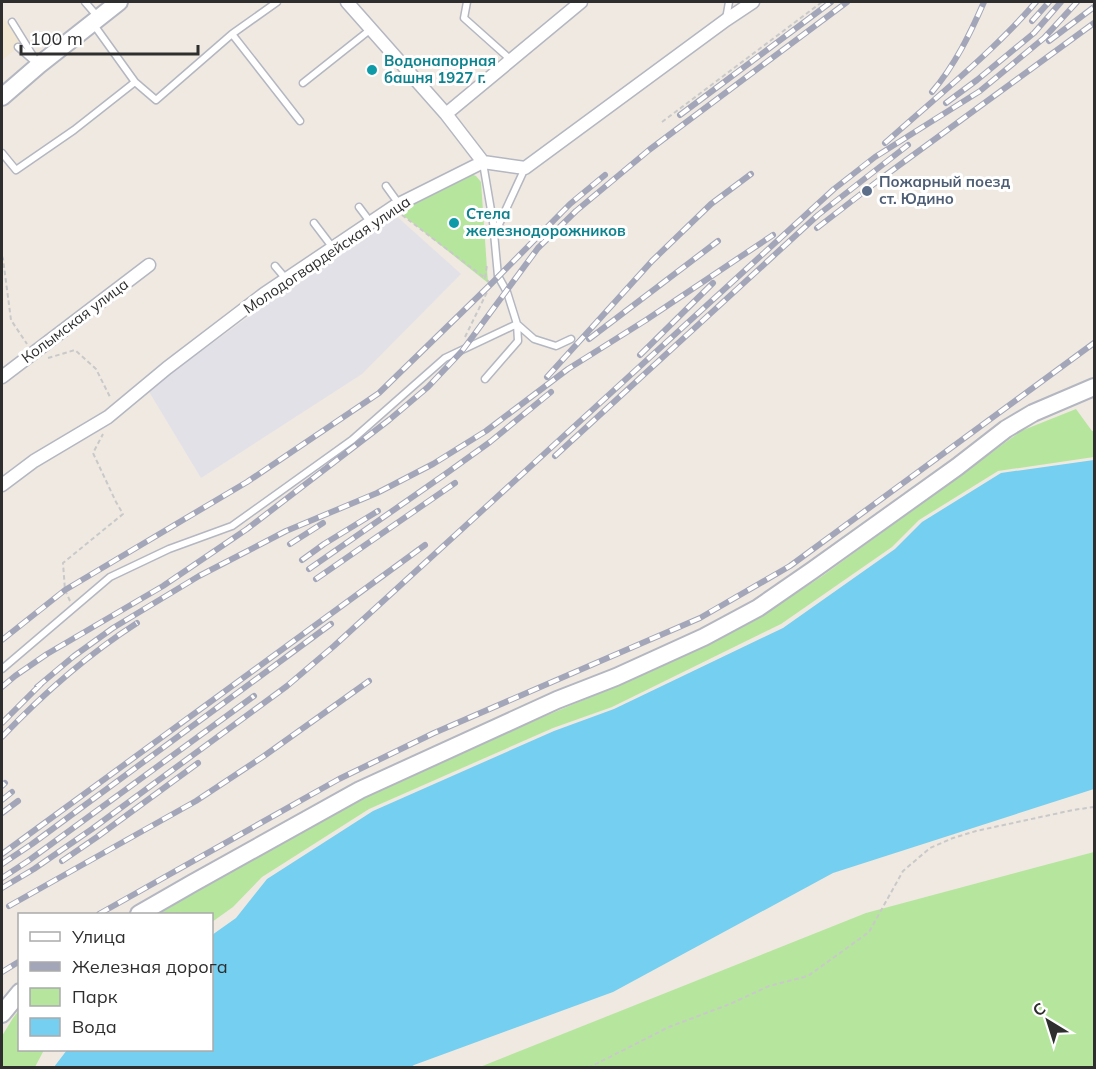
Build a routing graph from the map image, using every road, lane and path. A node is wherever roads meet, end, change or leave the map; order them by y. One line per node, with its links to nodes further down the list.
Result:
1 (85, 2): 10 (lane)
2 (119, 2): 10 (main road)
3 (277, 2): 14 (lane)
4 (347, 2): 13 (street)
5 (467, 2): 16 (lane)
6 (581, 2): 16 (street)
7 (729, 2): 11 (lane)
8 (753, 2): 11 (street)
9 (822, 2): 23 (path)
10 (95, 20): 17 (main road); 18 (lane)
11 (726, 20): 26 (street)
12 (12, 22): 17 (lane)
13 (372, 29): 19 (lane); 21 (street)
14 (232, 34): 18 (lane); 22 (lane)
15 (18, 47): 17 (lane)
16 (511, 60): 21 (street)
17 (39, 65): 20 (main road)
18 (135, 82): 24 (lane)
19 (303, 83)
20 (2, 97)
21 (446, 114): 25 (street)
22 (300, 121)
23 (662, 123)
24 (2, 153)
25 (483, 162): 26 (street); 28 (street, Молодогвардейская улица); 32 (lane)
26 (525, 168): 32 (lane)
27 (386, 186): 28 (lane)
28 (396, 206): 31 (street, Молодогвардейская улица); 38 (path)
29 (359, 207): 31 (lane)
30 (314, 223): 33 (lane)
31 (370, 223): 33 (street, Молодогвардейская улица)
32 (494, 234): 40 (lane)
33 (333, 248): 39 (street, Молодогвардейская улица)
34 (2, 256): 42 (path)
35 (488, 257): 38 (path)
36 (149, 265): 42 (street, Колымская улица)
37 (275, 266): 39 (lane)
38 (485, 278): 43 (path)
39 (286, 279): 47 (street, Молодогвардейская улица)
40 (517, 324): 41 (lane); 43 (lane); 45 (lane)
41 (571, 339)
42 (33, 352): 44 (street, Колымская улица); 47 (path)
43 (458, 352): 49 (lane)
44 (2, 377)
45 (485, 379)
46 (1095, 387): 52 (main road)
47 (116, 410): 48 (street, Молодогвардейская улица); 49 (path)
48 (2, 485)
49 (73, 608): 50 (lane)
50 (2, 669)
51 (1095, 807): 55 (path)
52 (142, 913)
53 (18, 994): 54 (main road)
54 (2, 1014)
55 (588, 1068)

